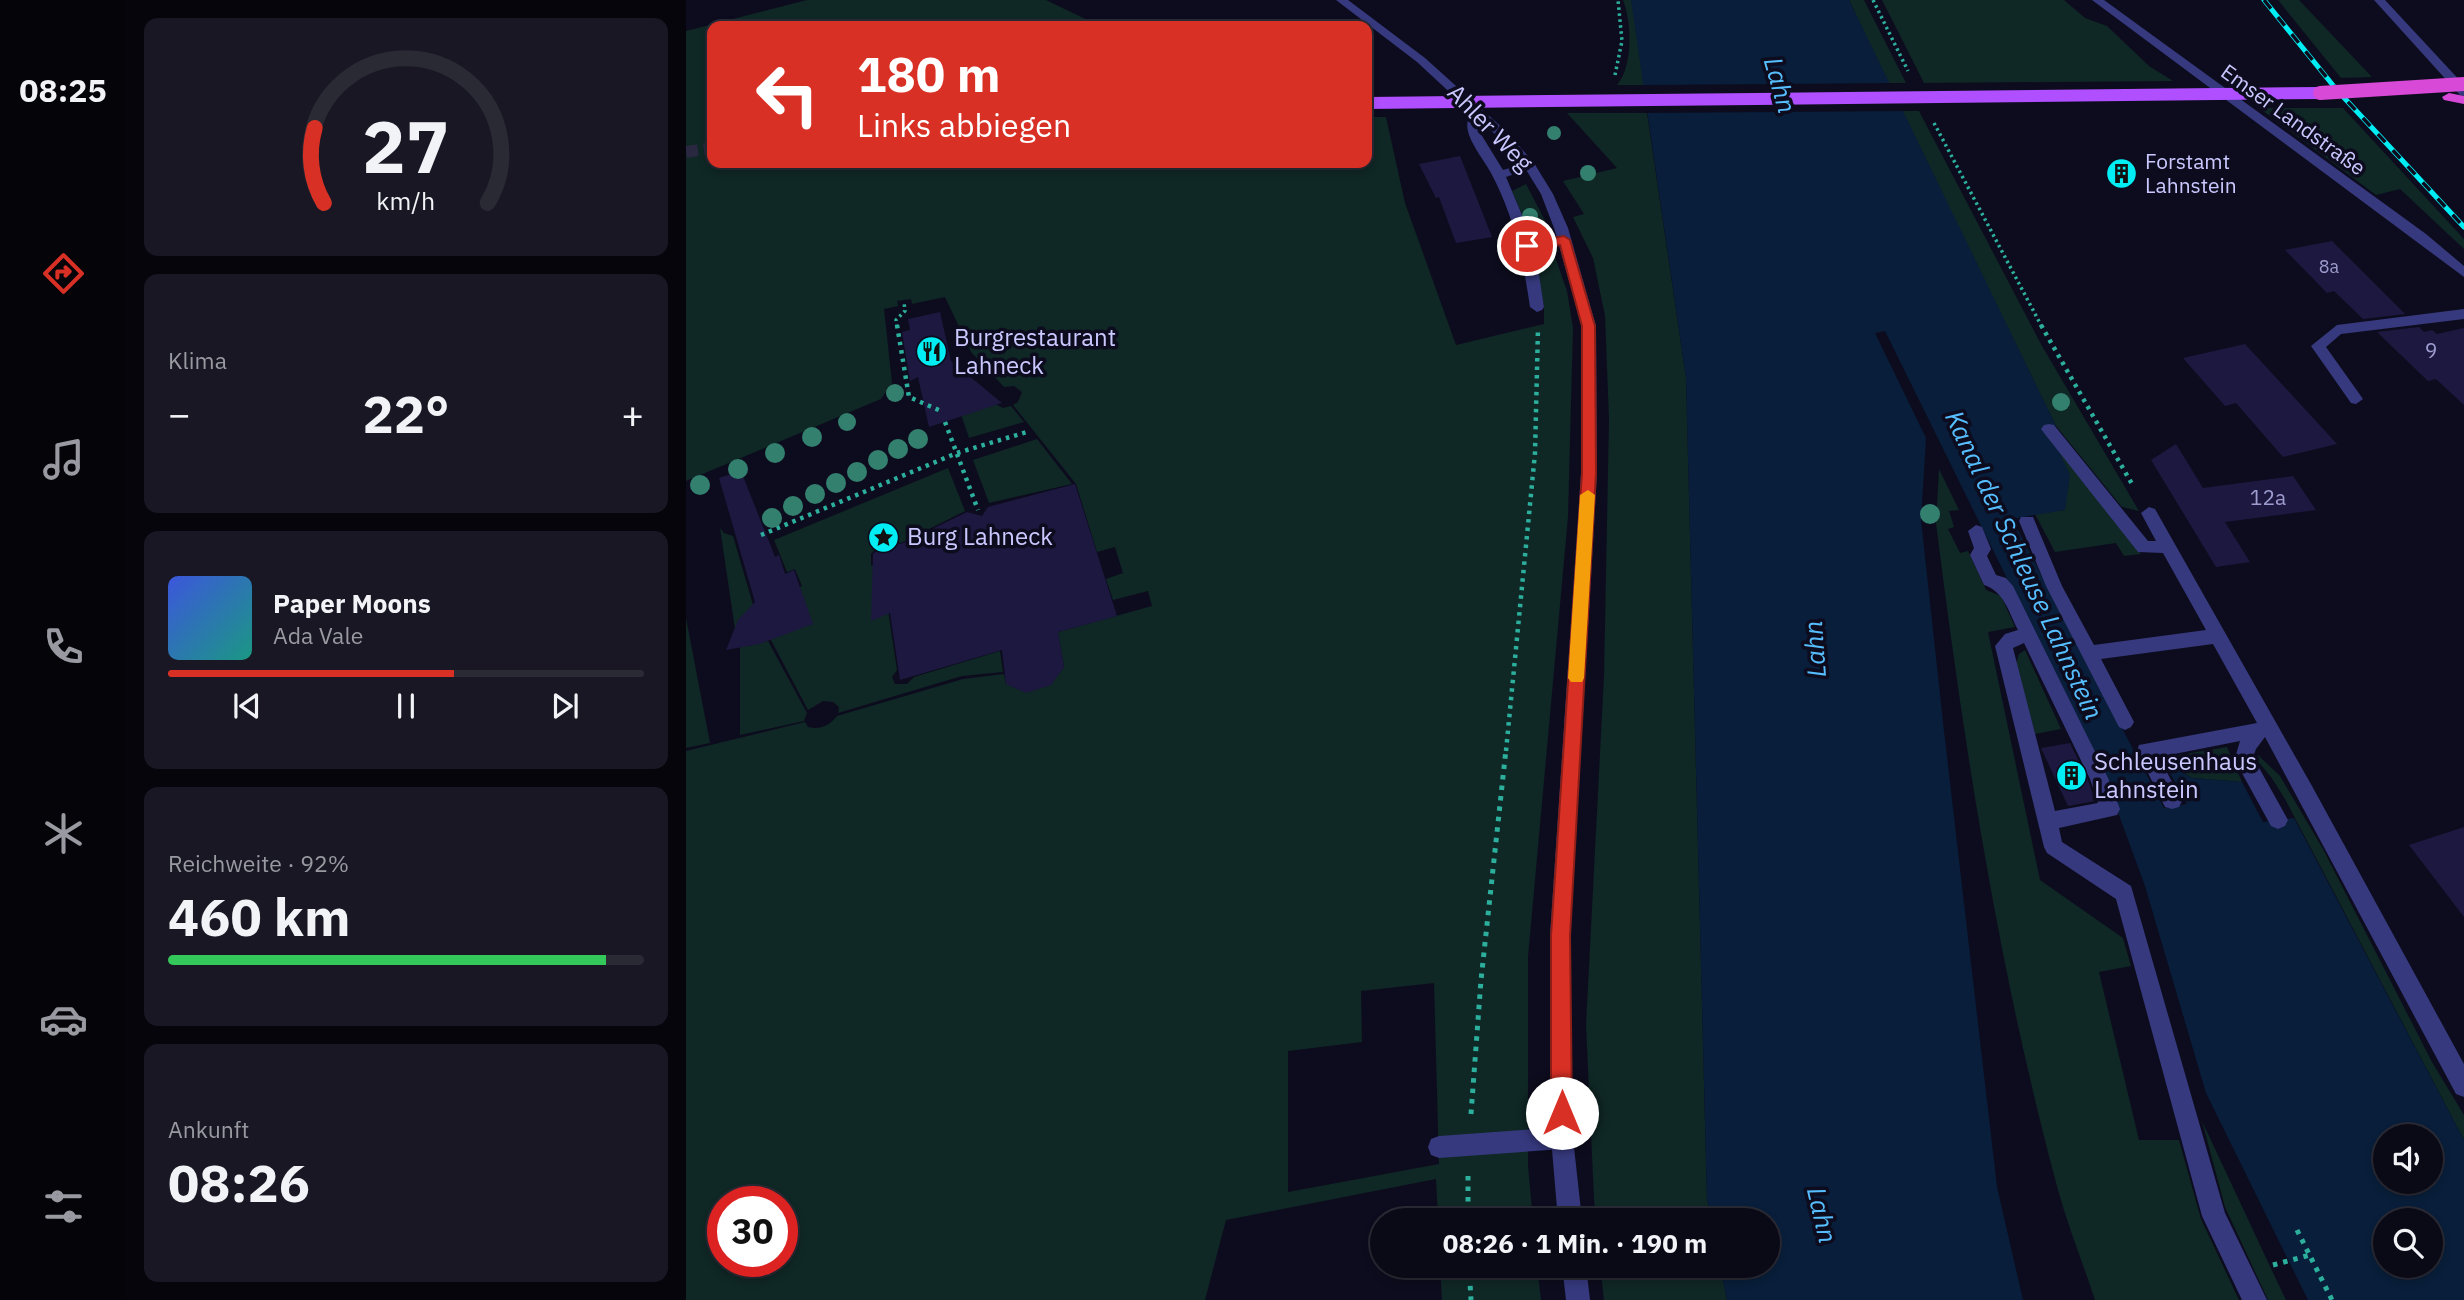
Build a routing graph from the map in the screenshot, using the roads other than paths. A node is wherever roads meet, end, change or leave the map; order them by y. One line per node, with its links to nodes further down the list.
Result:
1 (1340, 0): 4 (street, Ahler Weg)
2 (2097, 0): 15 (street, Emser Landstraße)
3 (2379, 0): 8 (street)
4 (1368, 21)
5 (1372, 24): 10 (street, Ahler Weg)
6 (2464, 84): 7 (highway, bridge)
7 (2320, 93): 8 (highway, bridge); 9 (main road, bridge)
8 (2464, 96)
9 (1372, 103)
10 (1485, 118): 11 (street, Ahler Weg); 12 (street)
11 (1530, 166): 12 (street); 13 (street, Ahler Weg)
12 (1500, 175): 14 (street)
13 (1564, 240): 14 (street); 33 (street, Ahler Weg)
14 (1527, 246): 16 (street)
15 (2464, 273)
16 (1537, 307)
17 (2464, 314): 18 (street)
18 (2356, 399)
19 (2049, 429): 23 (street)
20 (2149, 513): 23 (street)
21 (2027, 521): 26 (street)
22 (1976, 531): 24 (street)
23 (2167, 546): 25 (street)
24 (2028, 635): 31 (street); 31 (street)
25 (2217, 636): 26 (street); 28 (street)
26 (2090, 653): 27 (street)
27 (2125, 722)
28 (2264, 729): 29 (street); 30 (street); 32 (street)
29 (2172, 801)
30 (2278, 820)
31 (2048, 821): 38 (street)
32 (2464, 1086)
33 (1562, 1138): 34 (street); 35 (street, Ahler Weg)
34 (1439, 1147)
35 (1569, 1208)
36 (1575, 1278): 37 (street)
37 (1578, 1300)
38 (2255, 1300)

